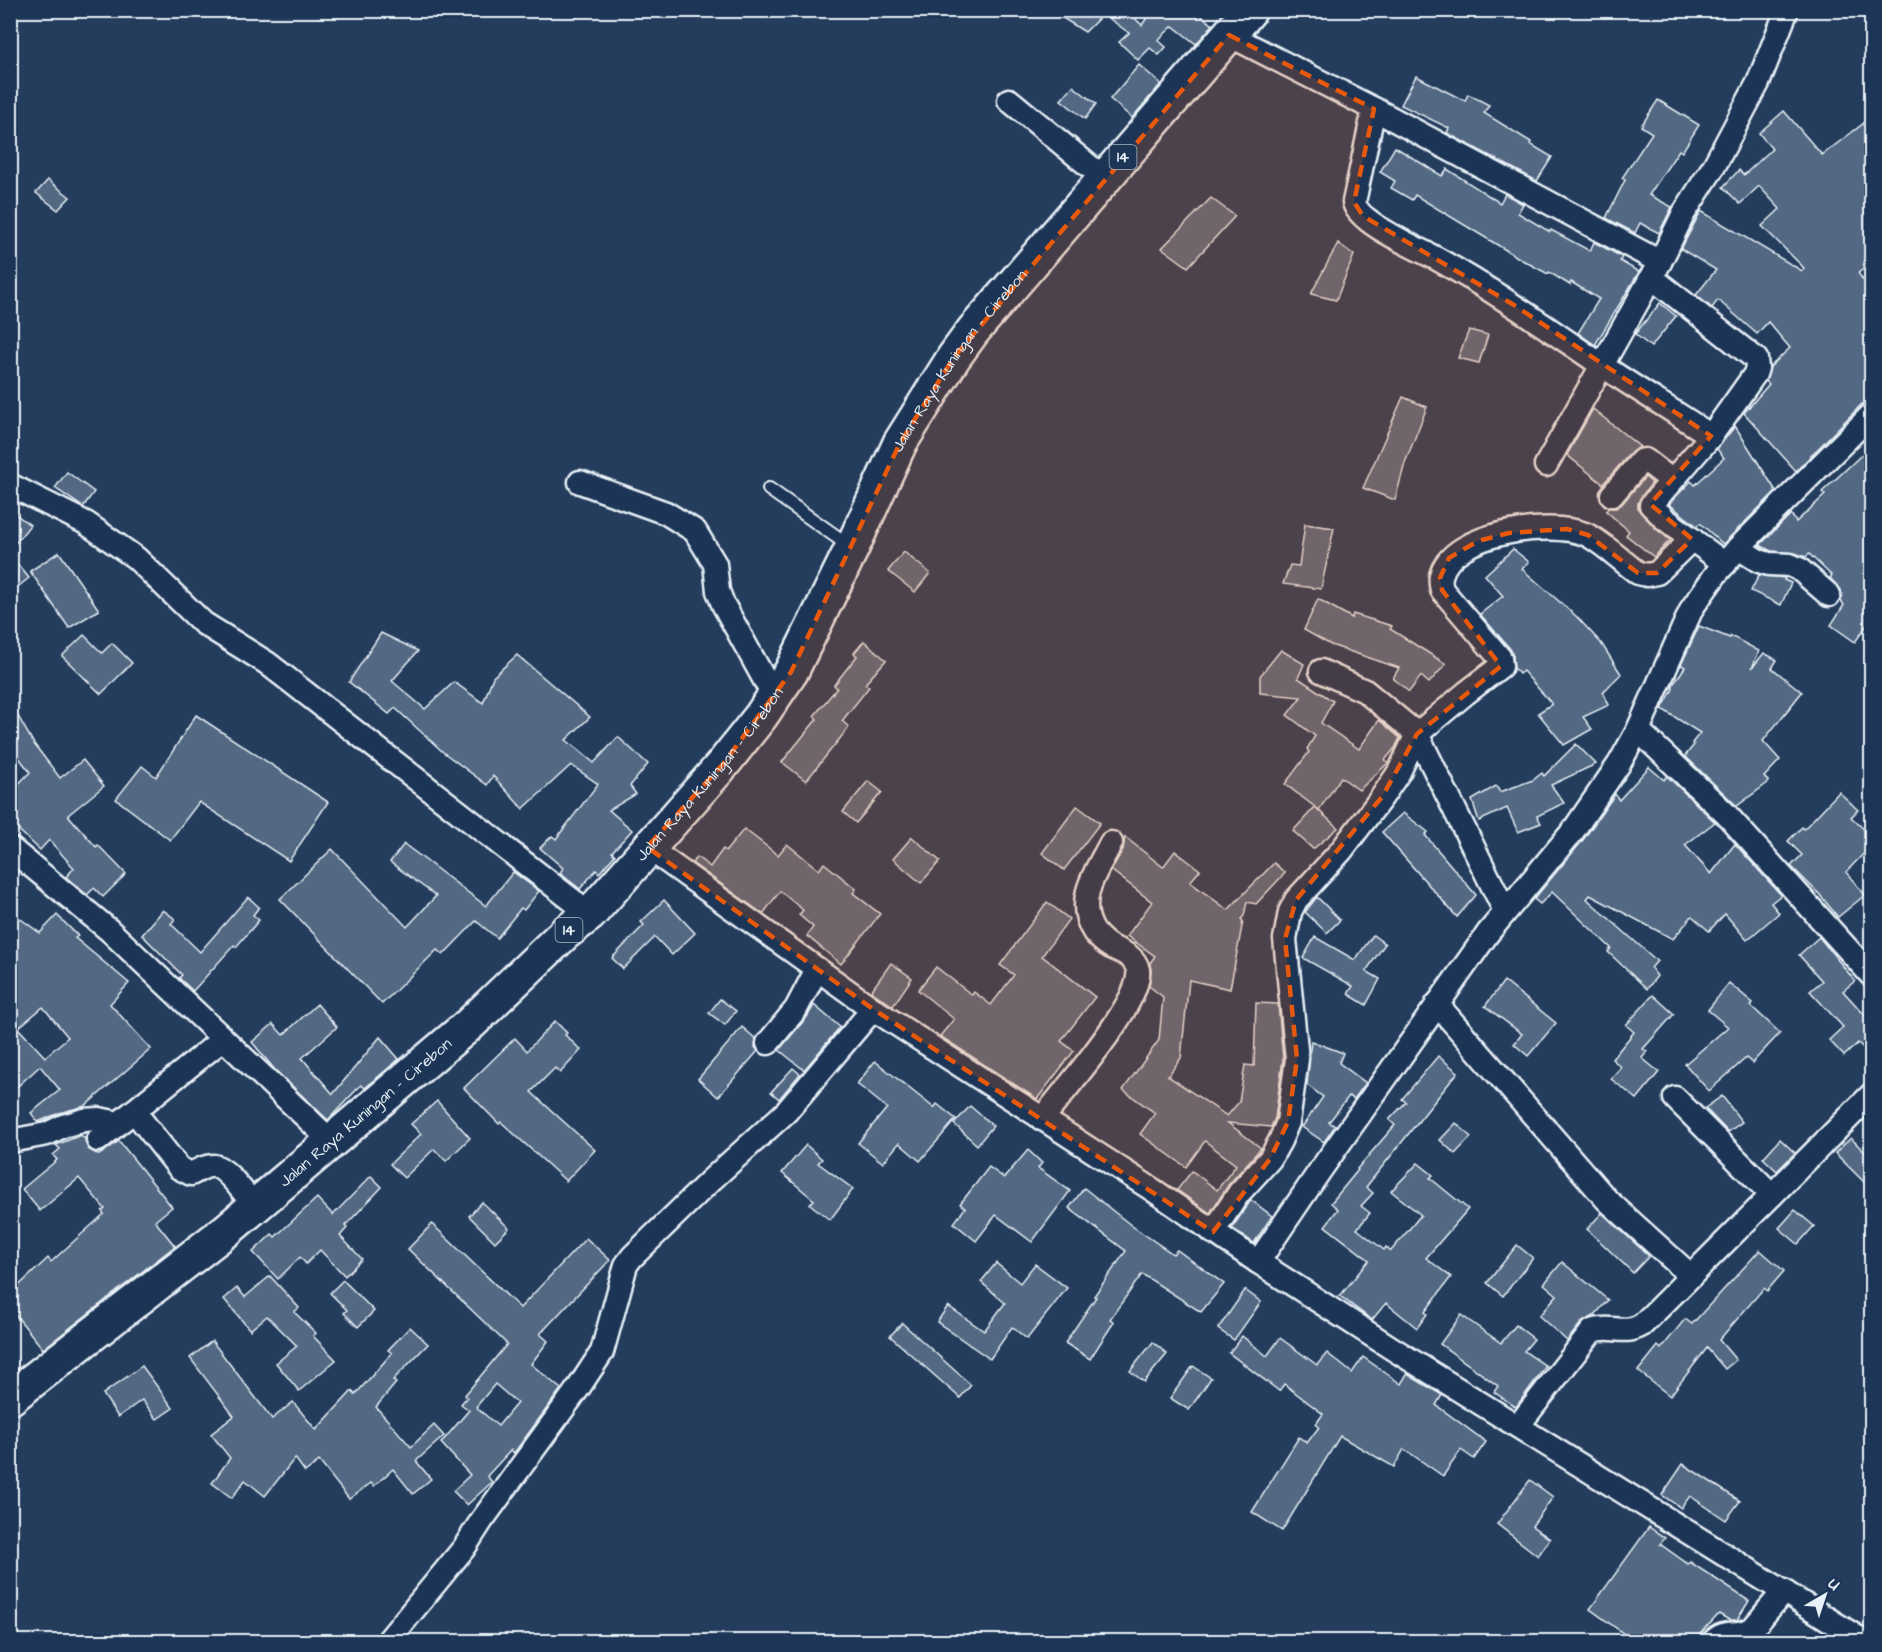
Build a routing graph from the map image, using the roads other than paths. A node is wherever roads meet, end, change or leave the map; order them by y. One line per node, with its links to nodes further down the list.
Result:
1 (1250, 10): 3 (highway, Jalan Raya Kuningan - Cirebon / 14)
2 (1787, 10): 7 (street)
3 (1229, 35): 5 (street); 6 (highway, Jalan Raya Kuningan - Cirebon / 14)
4 (1009, 100): 6 (street)
5 (1374, 109): 7 (street); 8 (street)
6 (1105, 178): 18 (highway, Jalan Raya Kuningan - Cirebon / 14)
7 (1655, 270): 8 (street); 10 (street)
8 (1602, 366): 10 (street); 11 (street)
9 (1872, 414): 19 (street)
10 (1711, 436): 12 (street)
11 (1546, 465)
12 (1671, 480): 16 (street); 17 (street)
13 (580, 482): 22 (street)
14 (10, 484): 29 (street)
15 (769, 489): 18 (lane)
16 (1612, 495)
17 (1692, 539): 19 (street); 24 (street)
18 (852, 548): 22 (highway, Jalan Raya Kuningan - Cirebon / 14)
19 (1731, 556): 20 (street); 23 (street)
20 (1830, 595)
21 (1321, 671): 24 (street)
22 (774, 697): 26 (highway, Jalan Raya Kuningan - Cirebon / 14)
23 (1638, 730): 28 (street); 31 (street)
24 (1417, 734): 28 (street); 45 (street)
25 (1111, 843): 39 (street)
26 (647, 847): 29 (highway, Jalan Raya Kuningan - Cirebon / 14); 30 (street)
27 (14, 860): 34 (street)
28 (1505, 911): 32 (street)
29 (590, 914): 42 (highway, Jalan Raya Kuningan - Cirebon / 14)
30 (817, 969): 33 (street); 35 (street)
31 (1872, 976)
32 (1437, 1004): 46 (street); 47 (street)
33 (873, 1009): 39 (street); 51 (street)
34 (223, 1039): 38 (street); 42 (street)
35 (768, 1043)
36 (1872, 1094): 43 (street)
37 (1675, 1098): 43 (street)
38 (126, 1117): 40 (street); 41 (street); 44 (street)
39 (1042, 1119): 45 (street)
40 (98, 1140)
41 (10, 1141)
42 (332, 1142): 44 (highway, Jalan Raya Kuningan - Cirebon / 14)
43 (1772, 1195): 47 (street)
44 (255, 1206): 48 (highway, Jalan Raya Kuningan - Cirebon / 14)
45 (1213, 1232): 46 (street)
46 (1258, 1263): 49 (street)
47 (1691, 1276): 49 (street)
48 (10, 1398)
49 (1518, 1426): 50 (street)
50 (1784, 1591): 52 (street); 53 (street)
51 (387, 1641)
52 (1713, 1641)
53 (1865, 1641)

